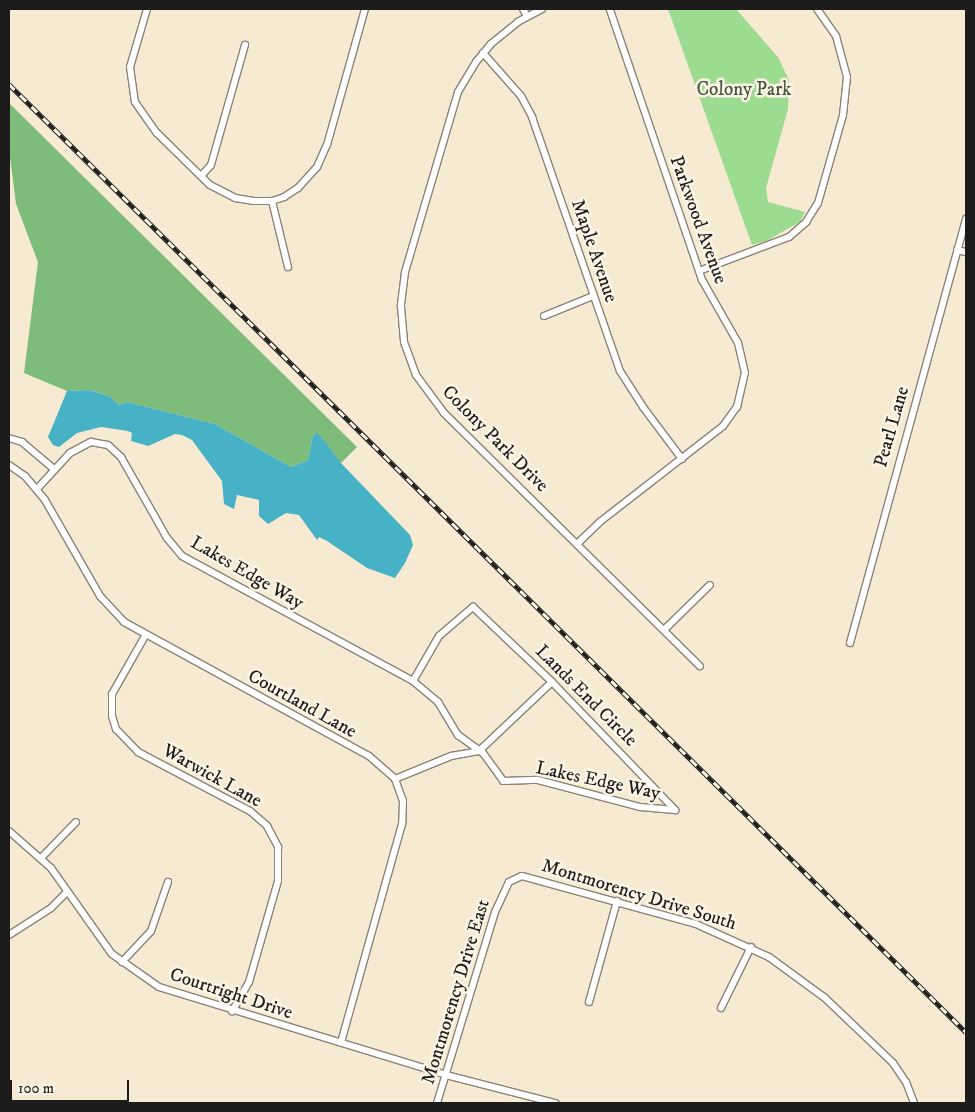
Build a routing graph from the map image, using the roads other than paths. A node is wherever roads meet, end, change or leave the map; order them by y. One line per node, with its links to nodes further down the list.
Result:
1 (147, 9): 10 (street)
2 (365, 9): 11 (street)
3 (523, 9): 7 (street)
4 (542, 9): 7 (street, Colony Park Drive)
5 (610, 9): 16 (street, Parkwood Avenue)
6 (817, 9): 16 (street)
7 (528, 16): 9 (street, Colony Park Drive)
8 (245, 45): 10 (street)
9 (483, 53): 17 (street, Maple Avenue); 24 (street, Colony Park Drive)
10 (202, 175): 11 (street)
11 (272, 201): 15 (street)
12 (966, 219): 13 (street, Pearl Lane)
13 (957, 250): 14 (street); 28 (street, Pearl Lane)
14 (966, 252)
15 (288, 267)
16 (699, 271): 20 (street, Parkwood Avenue)
17 (594, 296): 18 (street); 20 (street, Maple Avenue)
18 (544, 316)
19 (9, 438): 22 (street)
20 (682, 459): 24 (street, Parkwood Avenue)
21 (9, 466): 23 (street, Courtland Lane)
22 (54, 469): 23 (street, Lakes Edge Way); 30 (street, Lakes Edge Way)
23 (37, 489): 27 (street, Courtland Lane)
24 (577, 544): 26 (street, Colony Park Drive)
25 (710, 585): 26 (street)
26 (664, 630): 29 (street, Colony Park Drive)
27 (145, 636): 33 (street, Courtland Lane); 47 (street, Warwick Lane)
28 (850, 643)
29 (700, 666)
30 (413, 681): 31 (street, Lands End Circle); 32 (street, Lakes Edge Way)
31 (552, 682): 32 (street); 34 (street, Lands End Circle)
32 (479, 750): 33 (street); 34 (street, Lakes Edge Way)
33 (395, 779): 48 (street, Courtland Lane)
34 (675, 810)
35 (76, 822): 37 (street)
36 (9, 832): 37 (street, Courtright Drive)
37 (41, 858): 40 (street, Courtright Drive)
38 (168, 882): 44 (street)
39 (505, 891): 41 (street, Montmorency Drive South); 49 (street, Montmorency Drive East)
40 (68, 892): 42 (street); 44 (street, Courtright Drive)
41 (617, 901): 43 (street, Montmorency Drive South); 45 (street)
42 (9, 935)
43 (751, 948): 46 (street); 52 (street, Montmorency Drive South)
44 (122, 962): 47 (street, Courtright Drive)
45 (589, 1002)
46 (721, 1008)
47 (232, 1012): 48 (street, Courtright Drive)
48 (341, 1043): 49 (street, Courtright Drive)
49 (446, 1075): 50 (street, Montmorency Drive East); 51 (street, Courtright Drive)
50 (437, 1103)
51 (554, 1103)
52 (914, 1103)

